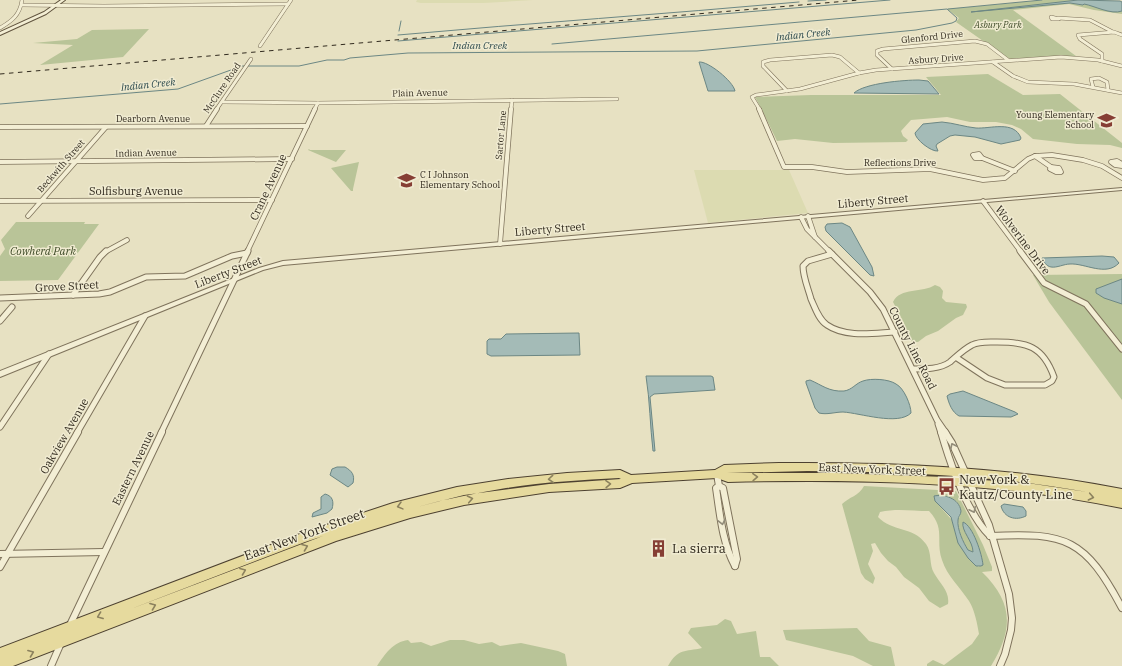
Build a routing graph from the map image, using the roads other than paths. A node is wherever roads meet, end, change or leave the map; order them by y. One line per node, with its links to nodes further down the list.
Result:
1 (22, 0): 6 (street)
2 (63, 0): 7 (main road)
3 (169, 0): 8 (street)
4 (291, 0): 5 (street)
5 (288, 4): 8 (street); 14 (street)
6 (22, 5): 7 (street); 10 (street)
7 (57, 5): 8 (street); 12 (main road)
8 (163, 6)
9 (1058, 18): 11 (street)
10 (0, 28)
11 (1114, 32): 13 (street); 17 (street)
12 (0, 34)
13 (1122, 35)
14 (260, 46)
15 (251, 59): 28 (street, McClure Road)
16 (1008, 60): 17 (street, Asbury Drive); 18 (street, Asbury Drive); 20 (street, Glenford Drive)
17 (1102, 61): 19 (street, Asbury Drive)
18 (993, 62): 20 (street, Asbury Drive); 22 (street)
19 (1122, 66)
20 (892, 69): 21 (street, Asbury Drive)
21 (859, 73): 24 (street, Asbury Drive); 24 (street)
22 (1093, 87): 23 (street); 23 (street)
23 (1108, 90): 25 (street)
24 (787, 91): 41 (street, Asbury Drive)
25 (1122, 93)
26 (617, 99): 27 (street, Plain Avenue)
27 (512, 100): 29 (street, Plain Avenue); 56 (street, Sartor Lane)
28 (223, 102): 29 (street, Plain Avenue); 30 (street, McClure Road)
29 (318, 103): 31 (street, Crane Avenue)
30 (206, 126): 31 (street, Dearborn Avenue); 33 (street, Dearborn Avenue)
31 (307, 126): 37 (street, Crane Avenue)
32 (2, 127): 33 (street, Dearborn Avenue); 34 (street)
33 (106, 127): 38 (street, Beckwith Street)
34 (0, 130)
35 (1036, 156): 42 (street); 43 (street); 44 (street, Reflections Drive)
36 (982, 158): 44 (street)
37 (292, 159): 38 (street, Indian Avenue); 47 (street, Crane Avenue)
38 (76, 161): 39 (street, Indian Avenue); 49 (street, Beckwith Street)
39 (0, 162)
40 (1122, 165): 43 (street)
41 (784, 167): 44 (street, Reflections Drive)
42 (1052, 167)
43 (1107, 168): 45 (street)
44 (1015, 171)
45 (1122, 178)
46 (1122, 189): 50 (street, Liberty Street)
47 (272, 200): 49 (street, Solfisburg Avenue); 57 (street, Crane Avenue)
48 (0, 201): 49 (street, Solfisburg Avenue)
49 (41, 201): 51 (street, Beckwith Street)
50 (983, 201): 52 (street, Liberty Street); 66 (street, Wolverine Drive)
51 (28, 216)
52 (808, 216): 53 (street, Liberty Street); 54 (street, County Line Road)
53 (801, 217): 54 (street, County Line Road); 56 (street, Liberty Street)
54 (815, 237): 58 (street, County Line Road)
55 (126, 240): 60 (street)
56 (500, 244): 59 (street, Liberty Street)
57 (247, 253): 59 (street, Crane Avenue); 60 (street, Grove Street)
58 (832, 254): 65 (street, County Line Road); 65 (street)
59 (235, 280): 63 (street, Liberty Street); 80 (street, Eastern Avenue)
60 (73, 294): 61 (street, Grove Street)
61 (0, 298)
62 (12, 307): 64 (street)
63 (145, 316): 67 (street, Liberty Street); 81 (street, Oakview Avenue)
64 (0, 322)
65 (895, 332): 69 (street, County Line Road)
66 (1122, 349)
67 (49, 354): 70 (street, Liberty Street); 72 (street)
68 (957, 358): 68 (street); 69 (street)
69 (914, 369): 71 (street, County Line Road)
70 (0, 374)
71 (938, 420): 75 (street, County Line Road, one-way to 71); 75 (street, County Line Road)
72 (0, 427)
73 (717, 474): 74 (main road, East New York Street); 75 (main road, East New York Street); 76 (street)
74 (631, 478): 84 (main road, East New York Street, one-way to 84); 85 (main road, East New York Street, one-way to 74)
75 (962, 478): 77 (main road, East New York Street); 78 (main road, East New York Street, one-way to 78); 79 (street); 79 (street, one-way to 79)
76 (719, 486): 76 (street, one-way to 76)
77 (1122, 494)
78 (1122, 503)
79 (990, 536): 83 (street); 89 (street)
80 (104, 552): 81 (street); 84 (street, Eastern Avenue)
81 (4, 554): 82 (street, Oakview Avenue)
82 (0, 567)
83 (1122, 608)
84 (68, 628): 85 (street, Eastern Avenue); 86 (main road, East New York Street)
85 (62, 641): 87 (main road, East New York Street, one-way to 85); 88 (street, Eastern Avenue)
86 (0, 654)
87 (0, 665)
88 (51, 666)
89 (1000, 666)

